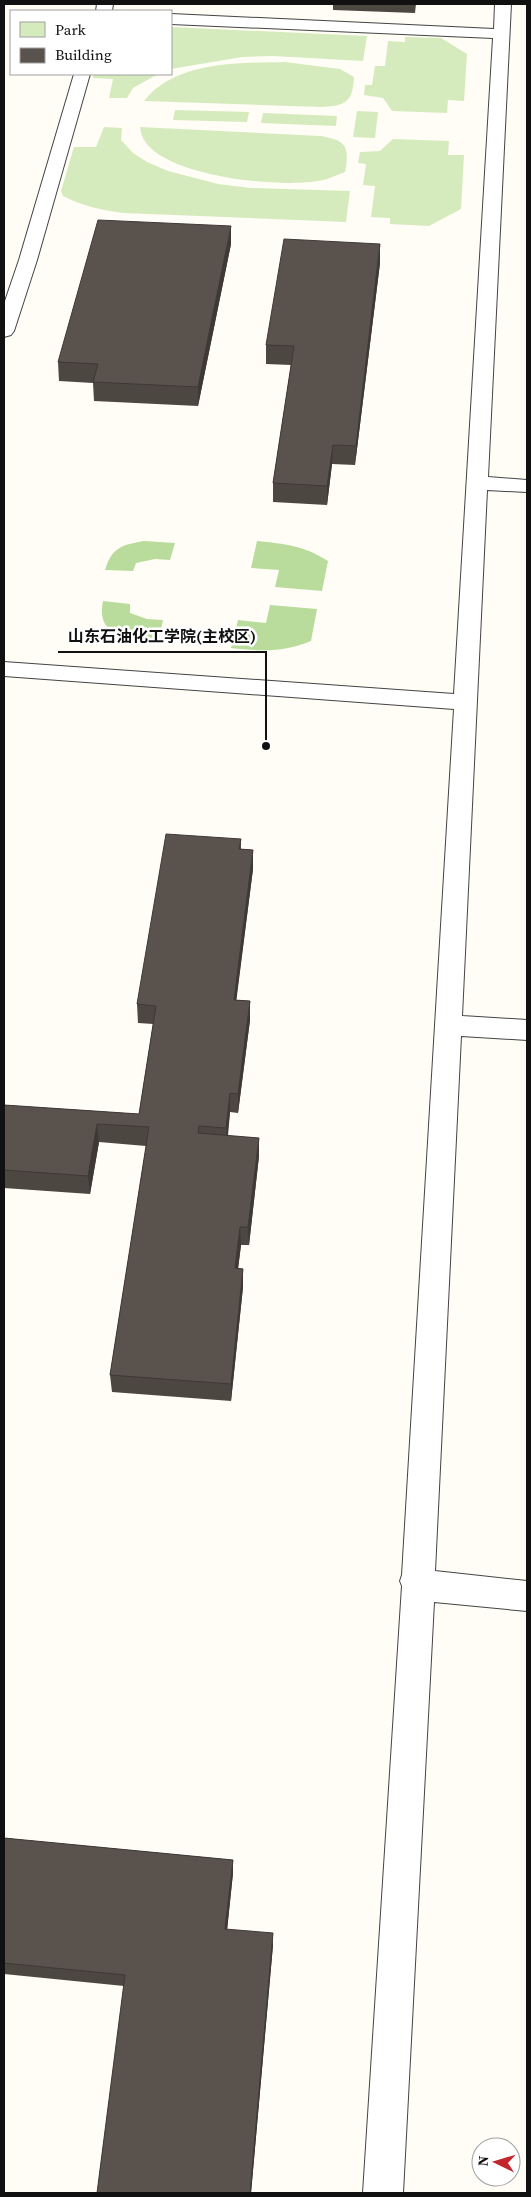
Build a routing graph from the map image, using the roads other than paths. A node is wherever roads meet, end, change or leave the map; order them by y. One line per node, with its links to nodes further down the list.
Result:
1 (503, 4): 3 (lane)
2 (172, 19): 3 (lane)
3 (502, 34): 6 (lane)
4 (82, 75): 5 (lane)
5 (4, 331)
6 (478, 483): 7 (lane); 9 (lane)
7 (527, 486)
8 (4, 670): 9 (lane)
9 (466, 702): 10 (lane)
10 (448, 1025): 11 (lane); 12 (lane)
11 (527, 1030)
12 (417, 1583): 13 (lane); 14 (lane)
13 (527, 1596)
14 (383, 2193)

